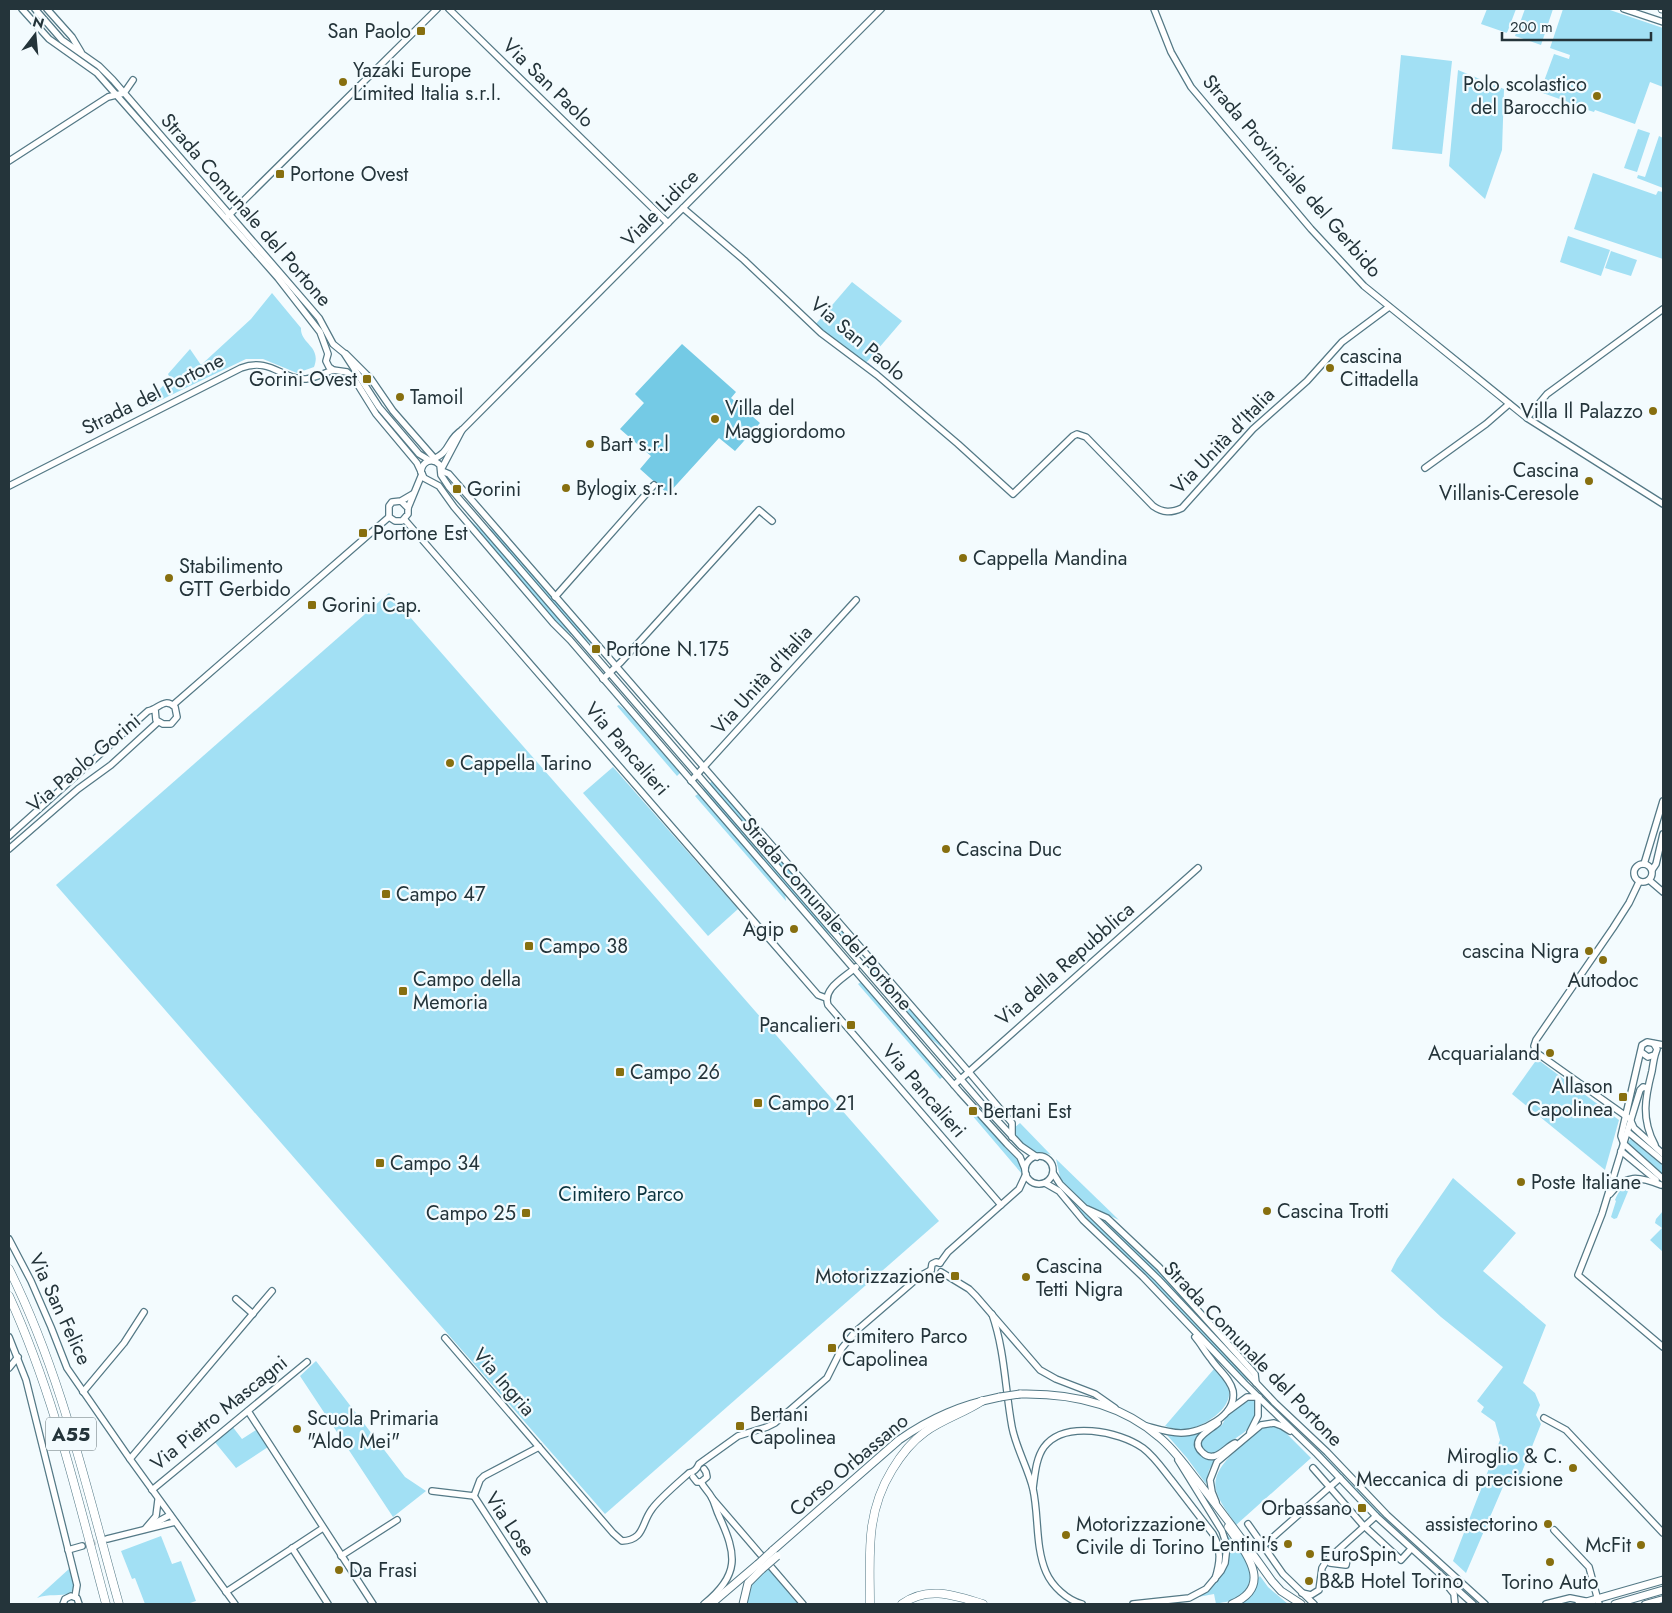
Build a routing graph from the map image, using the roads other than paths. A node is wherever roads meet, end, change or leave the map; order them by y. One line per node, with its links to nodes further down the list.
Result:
1 (22, 9): 12 (street, Strada Comunale del Portone)
2 (34, 9): 10 (street, Strada Comunale del Portone)
3 (47, 9): 10 (street, Strada Comunale del Portone)
4 (436, 9): 5 (street); 15 (street)
5 (448, 9): 16 (street, Via San Paolo)
6 (881, 9): 14 (street, Viale Lidice)
7 (1154, 9): 17 (street, Strada Provinciale del Gerbido)
8 (1624, 9): 9 (street)
9 (1663, 22)
10 (84, 56): 12 (street, Strada Comunale del Portone)
11 (133, 80): 12 (street)
12 (121, 94): 13 (street); 15 (street, Strada Comunale del Portone)
13 (9, 161)
14 (683, 208): 16 (street, Viale Lidice); 41 (street, Via San Paolo)
15 (228, 217): 19 (street, Strada Comunale del Portone); 20 (street, Strada Comunale del Portone)
16 (668, 222): 30 (street, Viale Lidice)
17 (1389, 307): 25 (street, Strada Provinciale del Gerbido); 41 (street, Via Unità d'Italia)
18 (1663, 309): 27 (street)
19 (328, 354): 20 (street); 21 (street)
20 (344, 354): 23 (street); 26 (street, Strada Comunale del Portone); 28 (street, Strada Comunale del Portone)
21 (326, 361): 22 (street); 24 (street)
22 (333, 370): 23 (street); 24 (street)
23 (340, 370): 36 (street, Strada Comunale del Portone)
24 (316, 376): 38 (street, Strada del Portone)
25 (1509, 404): 27 (street, Strada Provinciale del Gerbido); 34 (street)
26 (396, 415): 29 (street); 31 (street, Strada Comunale del Portone)
27 (1527, 418): 43 (street, Strada Provinciale del Gerbido)
28 (389, 419): 29 (street, Strada Comunale del Portone); 32 (street, Strada Comunale del Portone)
29 (399, 425): 31 (street, Strada Comunale del Portone); 32 (street)
30 (462, 430): 33 (street, Viale Lidice); 35 (street, Viale Lidice)
31 (412, 432): 33 (street, Strada Comunale del Portone)
32 (401, 434): 33 (street, Strada Comunale del Portone)
33 (432, 460): 35 (street, Strada Comunale del Portone); 36 (street)
34 (1425, 468)
35 (442, 471): 37 (street); 46 (street, Strada Comunale del Portone); 49 (street, Strada Comunale del Portone)
36 (421, 473): 37 (street, Strada Comunale del Portone); 40 (street)
37 (430, 481): 40 (street, Via Paolo Gorini); 54 (street, Strada Comunale del Portone)
38 (9, 486)
39 (654, 486): 50 (street)
40 (414, 491): 42 (street, Via Paolo Gorini); 44 (street)
41 (1012, 494)
42 (401, 501): 44 (street); 45 (street, Via Paolo Gorini)
43 (1663, 504)
44 (408, 508): 47 (street)
45 (389, 517): 47 (street); 55 (street, Via Paolo Gorini)
46 (475, 518): 49 (street, Strada Comunale del Portone); 53 (street, Strada Comunale del Portone)
47 (405, 520): 73 (street, Via Pancalieri)
48 (772, 521): 52 (street)
49 (494, 526): 50 (street, Strada Comunale del Portone)
50 (555, 597): 52 (street, Strada Comunale del Portone)
51 (856, 600): 58 (street, Via Unità d'Italia)
52 (616, 667): 53 (street); 58 (street, Strada Comunale del Portone)
53 (610, 673): 54 (street); 59 (street, Strada Comunale del Portone)
54 (603, 679): 60 (street, Strada Comunale del Portone)
55 (173, 705): 56 (street, Via Paolo Gorini); 57 (street, Via Paolo Gorini)
56 (155, 709): 57 (street, Via Paolo Gorini); 63 (street, Via Paolo Gorini)
57 (158, 722): 64 (street, Via Paolo Gorini)
58 (704, 768): 59 (street, Via Unità d'Italia); 70 (street, Strada Comunale del Portone)
59 (698, 774): 60 (street, Via Unità d'Italia); 71 (street, Strada Comunale del Portone)
60 (691, 781): 72 (street, Strada Comunale del Portone)
61 (1663, 801): 65 (street)
62 (1663, 834): 65 (street)
63 (9, 836)
64 (9, 849)
65 (1648, 866): 67 (street); 68 (street)
66 (1198, 868): 77 (street, Via della Repubblica)
67 (1650, 880): 68 (street); 69 (street)
68 (1639, 882): 81 (street)
69 (1663, 892)
70 (866, 955): 71 (street); 77 (street, Strada Comunale del Portone)
71 (860, 962): 72 (street); 78 (street, Strada Comunale del Portone)
72 (854, 969): 73 (street); 79 (street, Strada Comunale del Portone)
73 (826, 998): 98 (street, Via Pancalieri)
74 (1663, 1046): 75 (street)
75 (1655, 1049): 76 (street); 76 (street); 80 (street)
76 (1641, 1052): 81 (street)
77 (968, 1071): 78 (street, Via della Repubblica); 84 (street, Strada Comunale del Portone)
78 (960, 1078): 79 (street, Via della Repubblica); 84 (street, Strada Comunale del Portone)
79 (954, 1085): 91 (street, Strada Comunale del Portone)
80 (1647, 1088): 82 (street); 86 (street)
81 (1624, 1115): 82 (street); 85 (street)
82 (1631, 1121): 83 (street); 86 (street)
83 (1628, 1132): 85 (street); 90 (street)
84 (1012, 1136): 89 (street, Strada Comunale del Portone)
85 (1624, 1144): 87 (street); 94 (street)
86 (1657, 1149): 88 (street)
87 (1621, 1151): 94 (street); 97 (street)
88 (1663, 1154)
89 (1037, 1156): 91 (street); 92 (street)
90 (1663, 1161)
91 (1025, 1172): 95 (street); 96 (street)
92 (1053, 1173): 93 (street); 99 (street, Strada Comunale del Portone)
93 (1045, 1183): 95 (street); 111 (street, Strada Comunale del Portone)
94 (1663, 1183): 97 (street)
95 (1036, 1184): 96 (street)
96 (1019, 1189): 98 (street)
97 (1607, 1198): 114 (street)
98 (1001, 1205): 101 (street)
99 (1085, 1208): 118 (street, Strada Comunale del Portone); 119 (street, Strada Comunale del Portone)
100 (9, 1239): 120 (street, Via San Felice)
101 (940, 1263): 103 (street); 104 (street)
102 (9, 1269): 183 (highway, A55)
103 (931, 1270): 104 (street); 137 (street)
104 (941, 1272): 110 (street)
105 (272, 1291): 109 (street)
106 (9, 1296): 182 (highway, A55)
107 (236, 1299): 109 (street)
108 (144, 1312): 120 (street, Via San Felice)
109 (252, 1314): 135 (street)
110 (992, 1314): 125 (street); 143 (street)
111 (1187, 1324): 121 (street, Strada Comunale del Portone); 126 (street)
112 (9, 1337): 115 (street)
113 (445, 1338): 134 (street, Via Ingria)
114 (1663, 1347)
115 (18, 1357): 117 (street); 164 (street)
116 (307, 1362): 124 (street, Via Pietro Mascagni)
117 (9, 1368)
118 (1255, 1374): 119 (street, Corso Orbassano)
119 (1257, 1384): 121 (street, Corso Orbassano); 123 (street, Strada Comunale del Portone)
120 (83, 1392): 135 (street, Via San Felice)
121 (1258, 1397): 123 (street); 126 (street, Corso Orbassano); 130 (street, Corso Orbassano); 131 (street, Strada Comunale del Portone)
122 (982, 1401): 125 (main road, Corso Orbassano, bridge); 168 (main road, Corso Orbassano, bridge); 179 (highway)
123 (1275, 1403): 201 (street, Strada Comunale del Portone)
124 (248, 1411): 142 (street, Via Pietro Mascagni); 155 (street)
125 (1118, 1411): 129 (main road, Corso Orbassano)
126 (1228, 1411): 127 (street, Corso Orbassano)
127 (1222, 1418): 129 (street, Corso Orbassano); 132 (street, Corso Orbassano)
128 (1544, 1418): 158 (street)
129 (1145, 1425): 133 (main road, Corso Orbassano)
130 (1250, 1432): 131 (street, Corso Orbassano); 132 (street, Corso Orbassano)
131 (1303, 1439): 138 (street, Strada Comunale del Portone)
132 (1242, 1440): 148 (street, Corso Orbassano)
133 (1169, 1446): 139 (main road, Corso Orbassano); 170 (street)
134 (539, 1447): 137 (street, Via Ingria); 145 (street)
135 (130, 1459): 142 (street, Via San Felice)
136 (1313, 1468): 141 (street, Strada Comunale del Portone)
137 (697, 1472): 140 (street); 140 (street)
138 (1340, 1478): 141 (street, Strada Comunale del Portone); 150 (street, Strada Comunale del Portone)
139 (1198, 1481): 148 (main road, Corso Orbassano); 196 (main road)
140 (701, 1482): 147 (street)
141 (1330, 1487): 154 (street, Strada Comunale del Portone); 161 (street, Strada Comunale del Portone)
142 (152, 1490): 146 (street, Via San Felice)
143 (1033, 1490): 170 (street); 194 (street)
144 (432, 1491): 145 (street, Via Lose)
145 (474, 1496): 187 (street, Via Lose)
146 (158, 1498): 149 (street, Via San Felice); 156 (street)
147 (712, 1498): 188 (street); 191 (street)
148 (1218, 1506): 197 (main road, Corso Orbassano)
149 (170, 1516): 152 (street, Via San Felice); 156 (street)
150 (1376, 1516): 154 (street); 163 (street, Strada Comunale del Portone)
151 (397, 1520): 166 (street)
152 (176, 1522): 156 (street); 173 (street, Via San Felice)
153 (1248, 1524): 161 (street)
154 (1365, 1527): 163 (street, Strada Comunale del Portone); 165 (street)
155 (323, 1528): 162 (street); 166 (street)
156 (144, 1529): 159 (street)
157 (1554, 1530): 178 (street)
158 (1663, 1533)
159 (106, 1540)
160 (82, 1546): 164 (street)
161 (1263, 1546): 174 (street)
162 (292, 1548): 173 (street); 185 (street)
163 (1411, 1548): 169 (street, Strada Comunale del Portone)
164 (68, 1550): 175 (street)
165 (1338, 1550): 167 (street); 167 (street)
166 (341, 1556): 186 (street)
167 (1327, 1560): 174 (street)
168 (760, 1567): 189 (main road, Corso Orbassano); 190 (main road)
169 (1443, 1578): 199 (street); 200 (street, Strada Comunale del Portone)
170 (1215, 1579): 195 (street)
171 (1663, 1580): 178 (main road)
172 (1663, 1590): 204 (main road)
173 (226, 1592): 184 (street, Via San Felice)
174 (1302, 1593): 198 (street)
175 (74, 1597): 180 (street); 181 (street)
176 (1663, 1599): 205 (street)
177 (1587, 1602): 178 (main road); 202 (street); 203 (main road)
178 (1599, 1602)
179 (870, 1603)
180 (64, 1604)
181 (79, 1604)
182 (106, 1604)
183 (119, 1604)
184 (235, 1604)
185 (328, 1604)
186 (373, 1604)
187 (544, 1604)
188 (704, 1604)
189 (711, 1604)
190 (743, 1604)
191 (803, 1604)
192 (902, 1604): 193 (highway)
193 (983, 1604)
194 (1082, 1604)
195 (1133, 1604)
196 (1232, 1604)
197 (1301, 1604)
198 (1314, 1604)
199 (1455, 1604)
200 (1473, 1604)
201 (1485, 1604)
202 (1546, 1604)
203 (1579, 1604)
204 (1619, 1604)
205 (1645, 1604)

